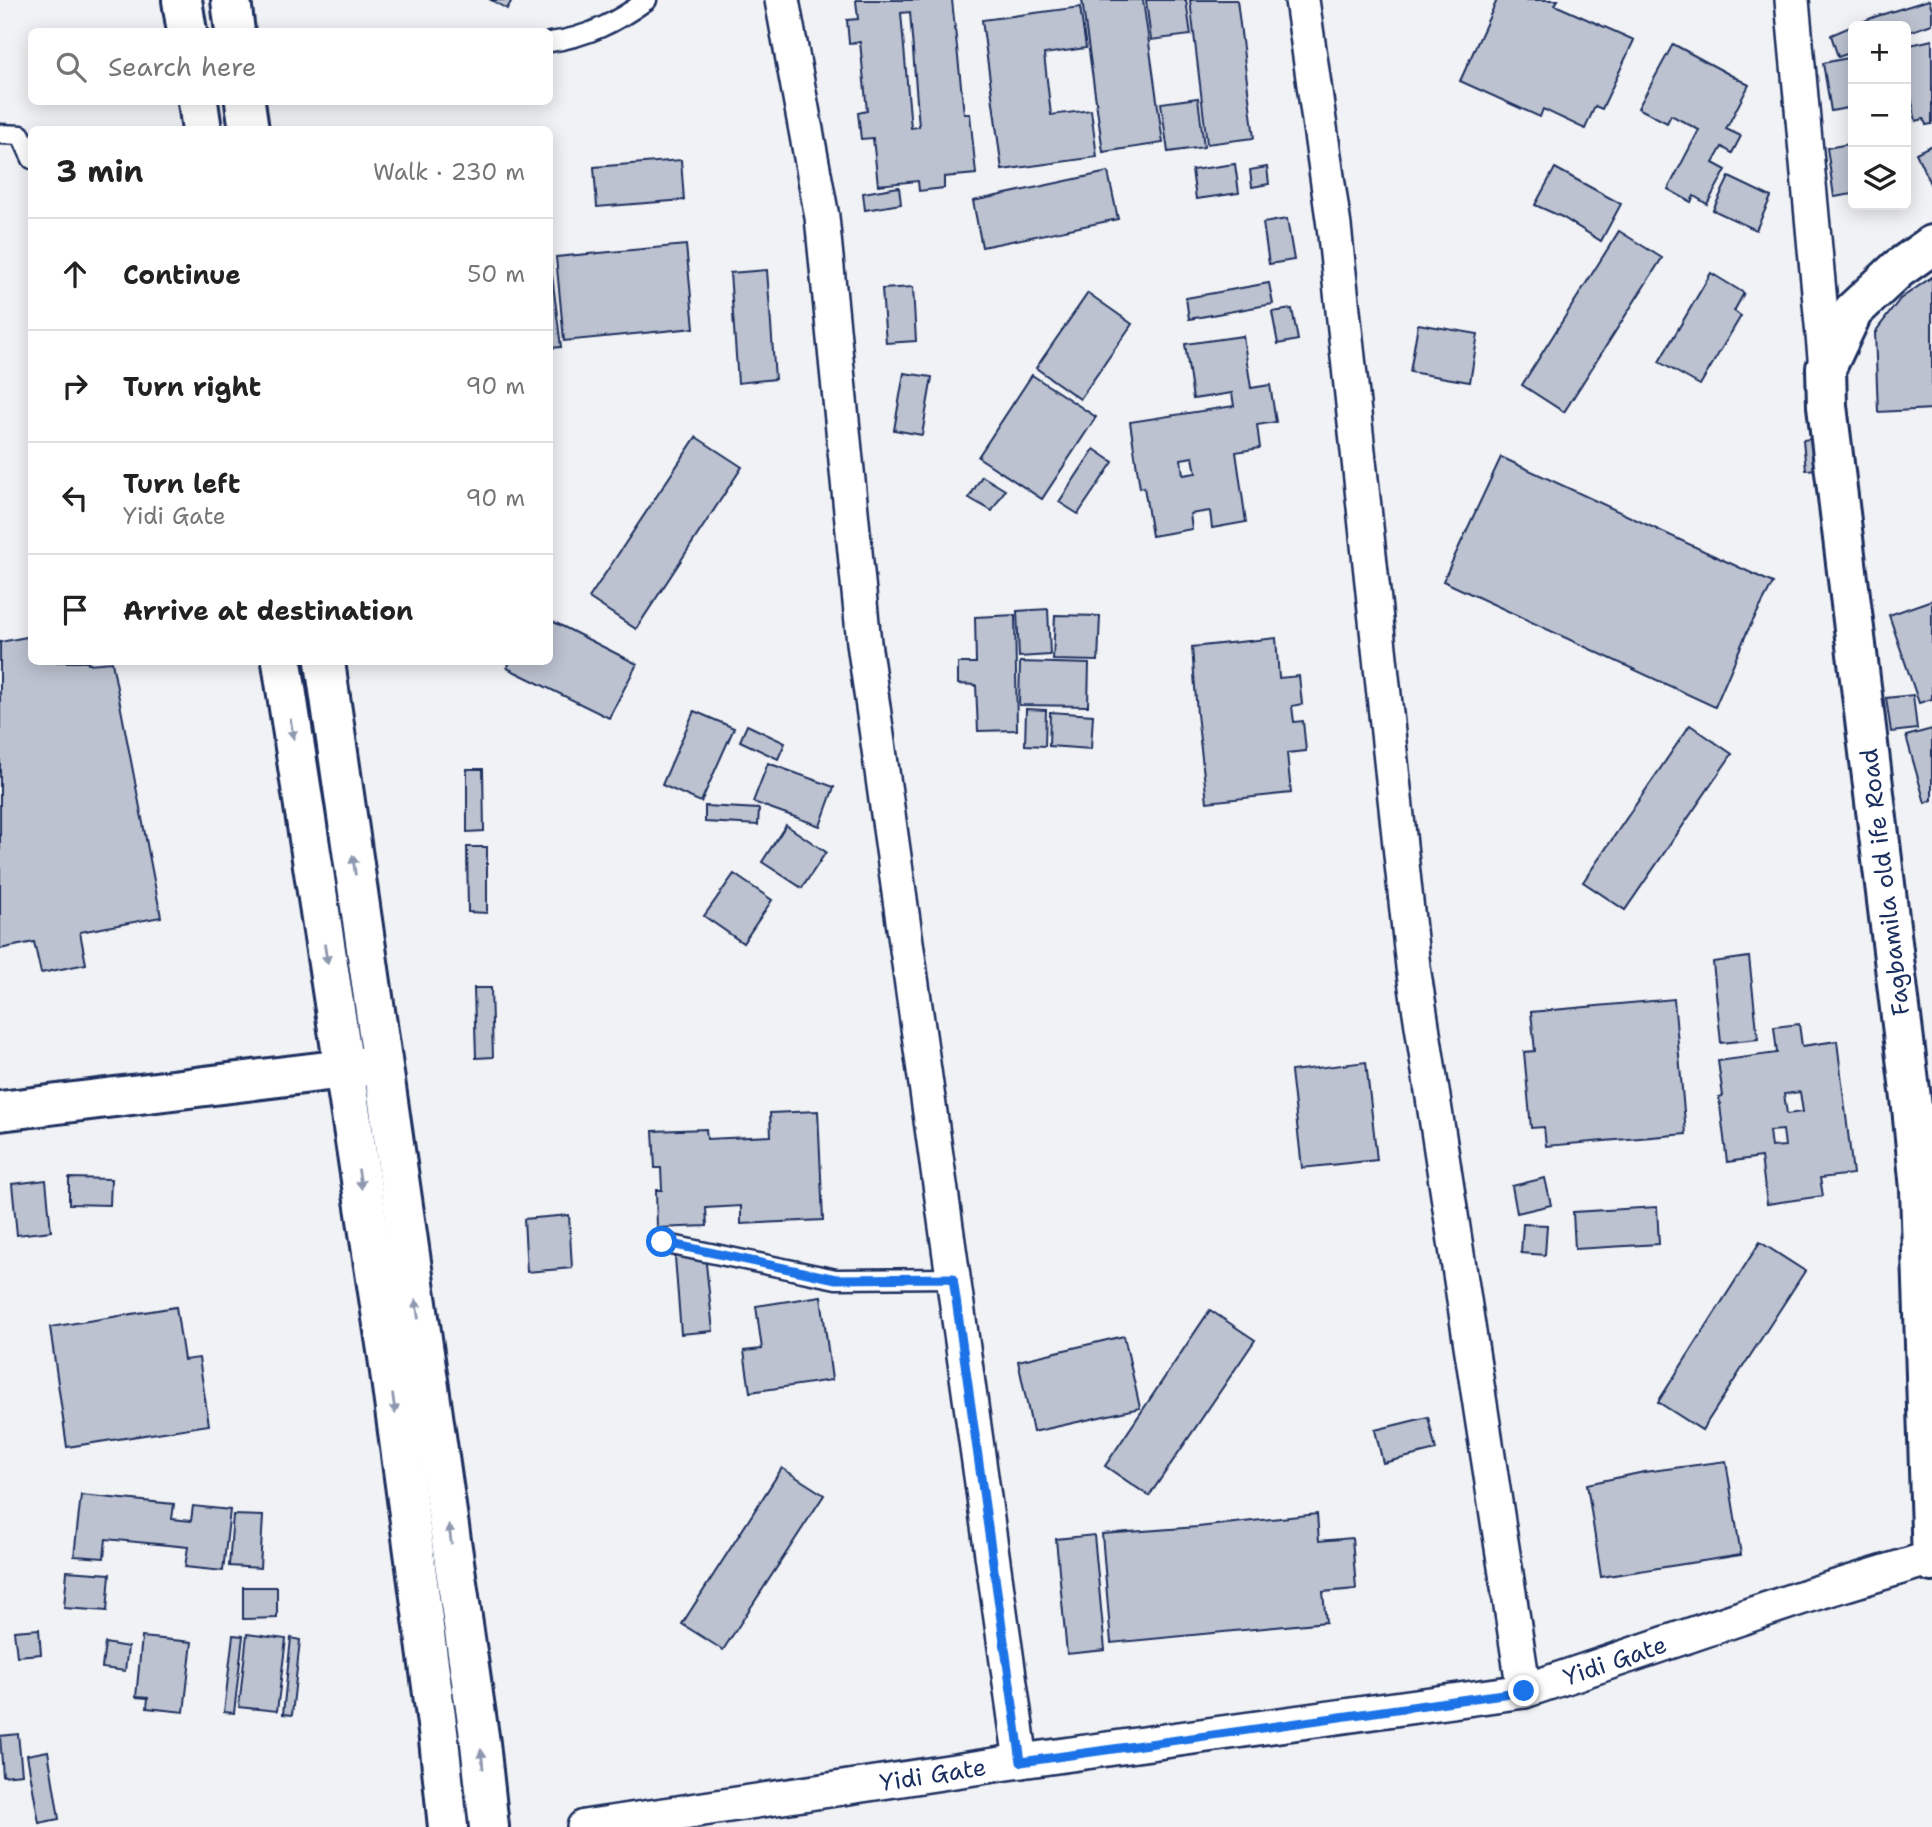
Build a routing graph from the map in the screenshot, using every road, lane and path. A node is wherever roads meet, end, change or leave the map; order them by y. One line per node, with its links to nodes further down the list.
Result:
1 (182, 0): 7 (main road)
2 (231, 0): 8 (main road)
3 (647, 0): 9 (lane)
4 (782, 0): 24 (street)
5 (1302, 0): 27 (street)
6 (1792, 0): 17 (street)
7 (186, 28)
8 (234, 28)
9 (553, 42)
10 (198, 105): 12 (main road)
11 (245, 105): 13 (main road)
12 (201, 126)
13 (248, 126)
14 (0, 134): 15 (lane)
15 (28, 151)
16 (1932, 245): 17 (main road, Fagbamila old ife Road)
17 (1826, 368): 25 (main road, Fagbamila old ife Road)
18 (282, 665): 21 (main road, one-way to 21)
19 (325, 665): 20 (main road, one-way to 19)
20 (382, 1065): 21 (main road); 30 (main road, one-way to 20)
21 (343, 1069): 22 (main road); 29 (main road, one-way to 29)
22 (0, 1111)
23 (662, 1242): 24 (lane)
24 (953, 1278): 28 (street)
25 (1929, 1383): 26 (main road, Fagbamila old ife Road)
26 (1932, 1560): 27 (street, Yidi Gate)
27 (1524, 1691): 28 (street, Yidi Gate)
28 (1021, 1762): 31 (street, Yidi Gate)
29 (448, 1827)
30 (489, 1827)
31 (584, 1827)

